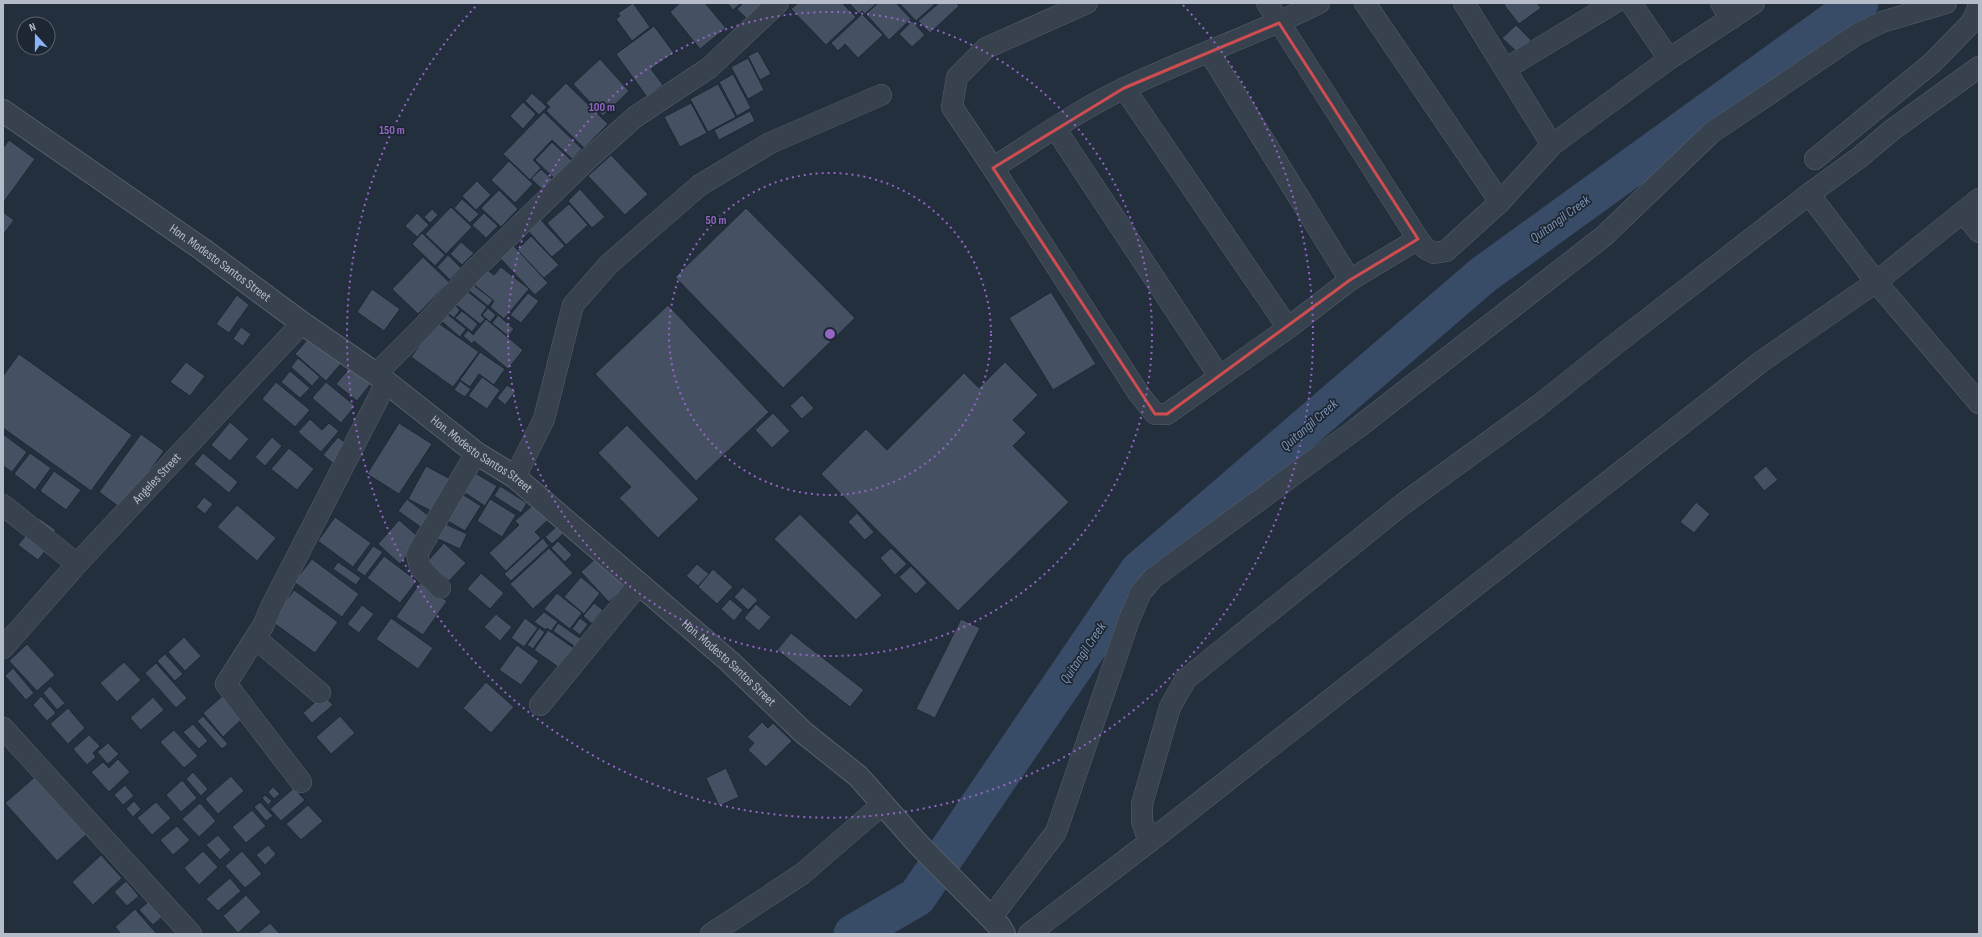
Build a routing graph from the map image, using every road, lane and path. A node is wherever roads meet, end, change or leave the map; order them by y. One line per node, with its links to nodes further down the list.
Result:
1 (778, 3): 36 (street)
2 (1087, 3): 24 (street)
3 (1267, 3): 13 (street)
4 (1319, 3): 13 (street)
5 (1365, 3): 27 (street)
6 (1464, 3): 17 (street)
7 (1614, 3): 17 (street)
8 (1631, 3): 15 (street)
9 (1754, 3): 12 (street)
10 (1946, 3): 52 (street)
11 (1978, 3): 23 (street)
12 (1726, 11): 15 (street)
13 (1279, 23): 14 (street); 30 (street)
14 (1209, 52): 18 (street); 31 (street)
15 (1669, 59): 22 (street)
16 (1979, 67): 25 (street)
17 (1505, 69): 22 (street)
18 (1124, 88): 21 (street); 34 (street)
19 (880, 96): 39 (street)
20 (3, 111): 33 (street, Hon. Modesto Santos Street)
21 (1055, 128): 24 (street); 35 (street)
22 (1552, 145): 27 (street)
23 (1815, 159)
24 (993, 168): 35 (street)
25 (1809, 194): 32 (street); 51 (street)
26 (1979, 199): 28 (street)
27 (1500, 202): 30 (street)
28 (1963, 212): 29 (street); 32 (street)
29 (1979, 232)
30 (1418, 239): 31 (street)
31 (1350, 280): 34 (street)
32 (1876, 282): 37 (street); 51 (street)
33 (302, 323): 36 (street, Hon. Modesto Santos Street); 41 (street, Angeles Street)
34 (1288, 328): 35 (street)
35 (1219, 376)
36 (381, 379): 38 (street, Hon. Modesto Santos Street); 44 (street)
37 (1979, 403)
38 (476, 452): 39 (street, Hon. Modesto Santos Street); 43 (street)
39 (515, 477): 42 (street, Hon. Modesto Santos Street)
40 (3, 505): 41 (street)
41 (77, 564): 45 (street, Angeles Street)
42 (639, 584): 47 (street); 50 (street, Hon. Modesto Santos Street)
43 (440, 588)
44 (255, 638): 46 (street); 49 (street)
45 (3, 648)
46 (320, 693)
47 (540, 705)
48 (3, 728): 53 (street)
49 (301, 782)
50 (883, 804): 52 (street, Hon. Modesto Santos Street); 54 (street)
51 (1149, 842): 55 (street)
52 (997, 926)
53 (190, 934)
54 (711, 934)
55 (1029, 934)

